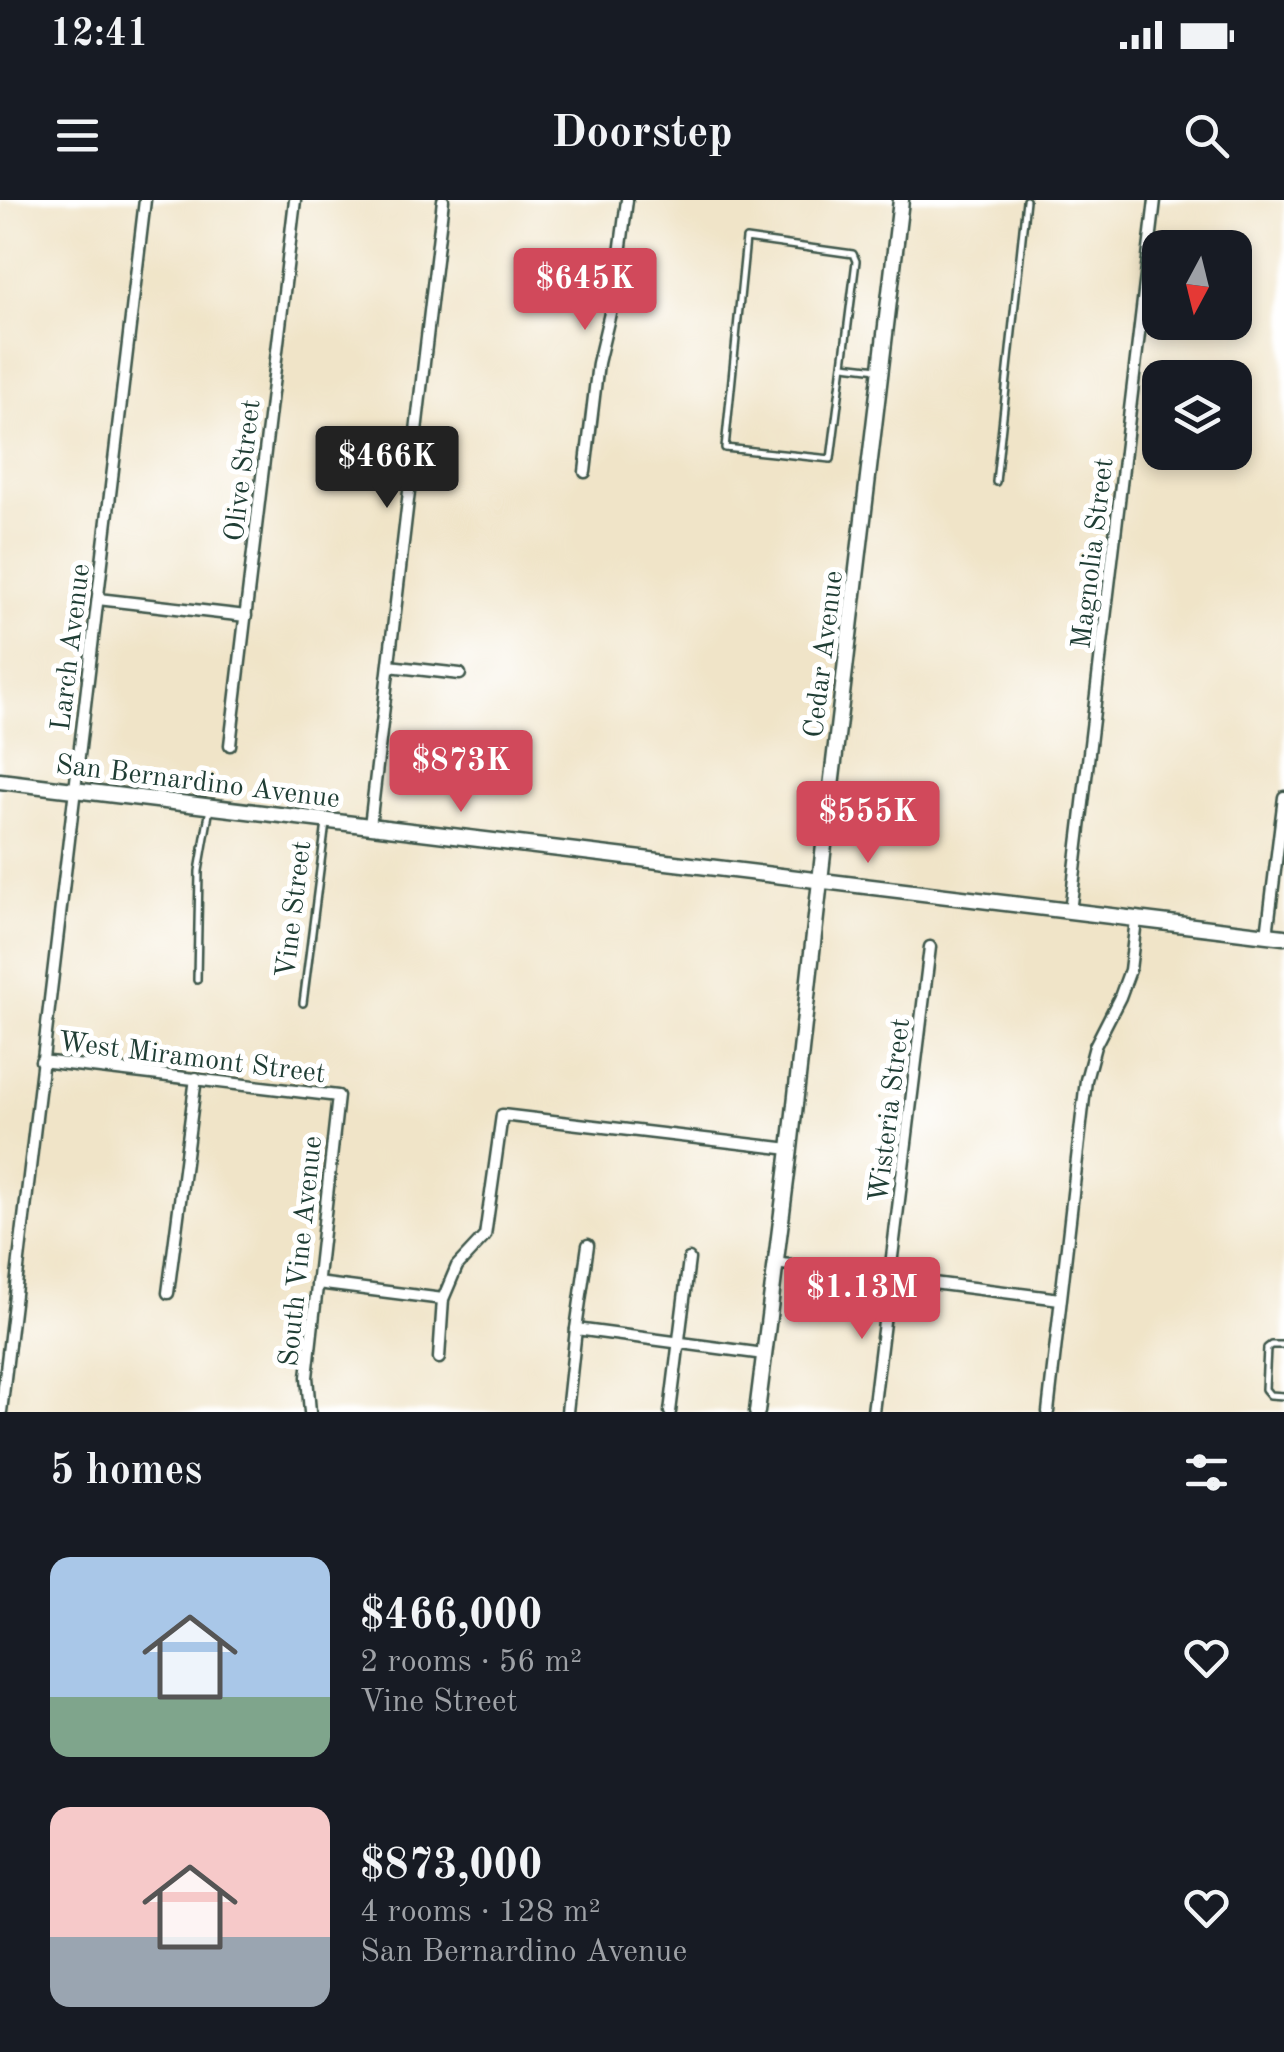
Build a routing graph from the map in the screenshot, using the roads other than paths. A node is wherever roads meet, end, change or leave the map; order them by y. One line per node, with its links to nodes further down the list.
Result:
1 (145, 200): 12 (street, Larch Avenue)
2 (295, 200): 13 (street, Olive Street)
3 (443, 200): 14 (street)
4 (627, 200): 10 (street)
5 (902, 200): 9 (main road, Cedar Avenue)
6 (1026, 200): 11 (lane)
7 (1155, 200): 25 (street, Magnolia Street)
8 (844, 365): 8 (lane); 9 (lane)
9 (881, 370): 24 (main road, Cedar Avenue)
10 (585, 472)
11 (996, 482)
12 (98, 598): 13 (street); 18 (street, Larch Avenue)
13 (246, 616): 16 (street, Olive Street)
14 (389, 666): 15 (street); 22 (street)
15 (460, 674)
16 (230, 745)
17 (0, 782): 18 (main road, San Bernardino Avenue)
18 (75, 790): 20 (main road, San Bernardino Avenue); 32 (street, Larch Avenue)
19 (1284, 797): 23 (street)
20 (210, 806): 21 (main road, San Bernardino Avenue); 30 (lane)
21 (326, 820): 22 (main road, San Bernardino Avenue); 31 (lane, Vine Street)
22 (370, 826): 24 (main road, San Bernardino Avenue)
23 (1282, 834): 27 (street)
24 (820, 882): 25 (main road, San Bernardino Avenue); 35 (main road, Cedar Avenue)
25 (1070, 912): 26 (main road, San Bernardino Avenue)
26 (1136, 920): 27 (main road, San Bernardino Avenue); 43 (street)
27 (1267, 935): 28 (main road, San Bernardino Avenue)
28 (1284, 937)
29 (930, 947): 39 (street, Wisteria Street)
30 (197, 980)
31 (303, 1003)
32 (42, 1061): 33 (street, West Miramont Street); 50 (street, Larch Avenue)
33 (196, 1078): 34 (street, West Miramont Street); 41 (street)
34 (338, 1096): 40 (street, South Vine Avenue)
35 (790, 1149): 38 (main road, Cedar Avenue); 42 (street)
36 (588, 1245): 44 (street)
37 (689, 1259): 45 (street)
38 (774, 1264): 39 (street); 47 (main road, Cedar Avenue)
39 (891, 1278): 43 (street); 55 (street, Wisteria Street)
40 (317, 1283): 42 (street); 51 (street, South Vine Avenue)
41 (168, 1293)
42 (444, 1299): 48 (street)
43 (1060, 1299): 56 (street)
44 (576, 1330): 45 (street); 52 (street)
45 (680, 1343): 47 (street); 53 (street)
46 (1284, 1344): 49 (lane)
47 (764, 1354): 54 (main road, Cedar Avenue)
48 (440, 1358)
49 (1284, 1396)
50 (1, 1412)
51 (310, 1412)
52 (567, 1412)
53 (670, 1412)
54 (757, 1412)
55 (873, 1412)
56 (1048, 1412)

